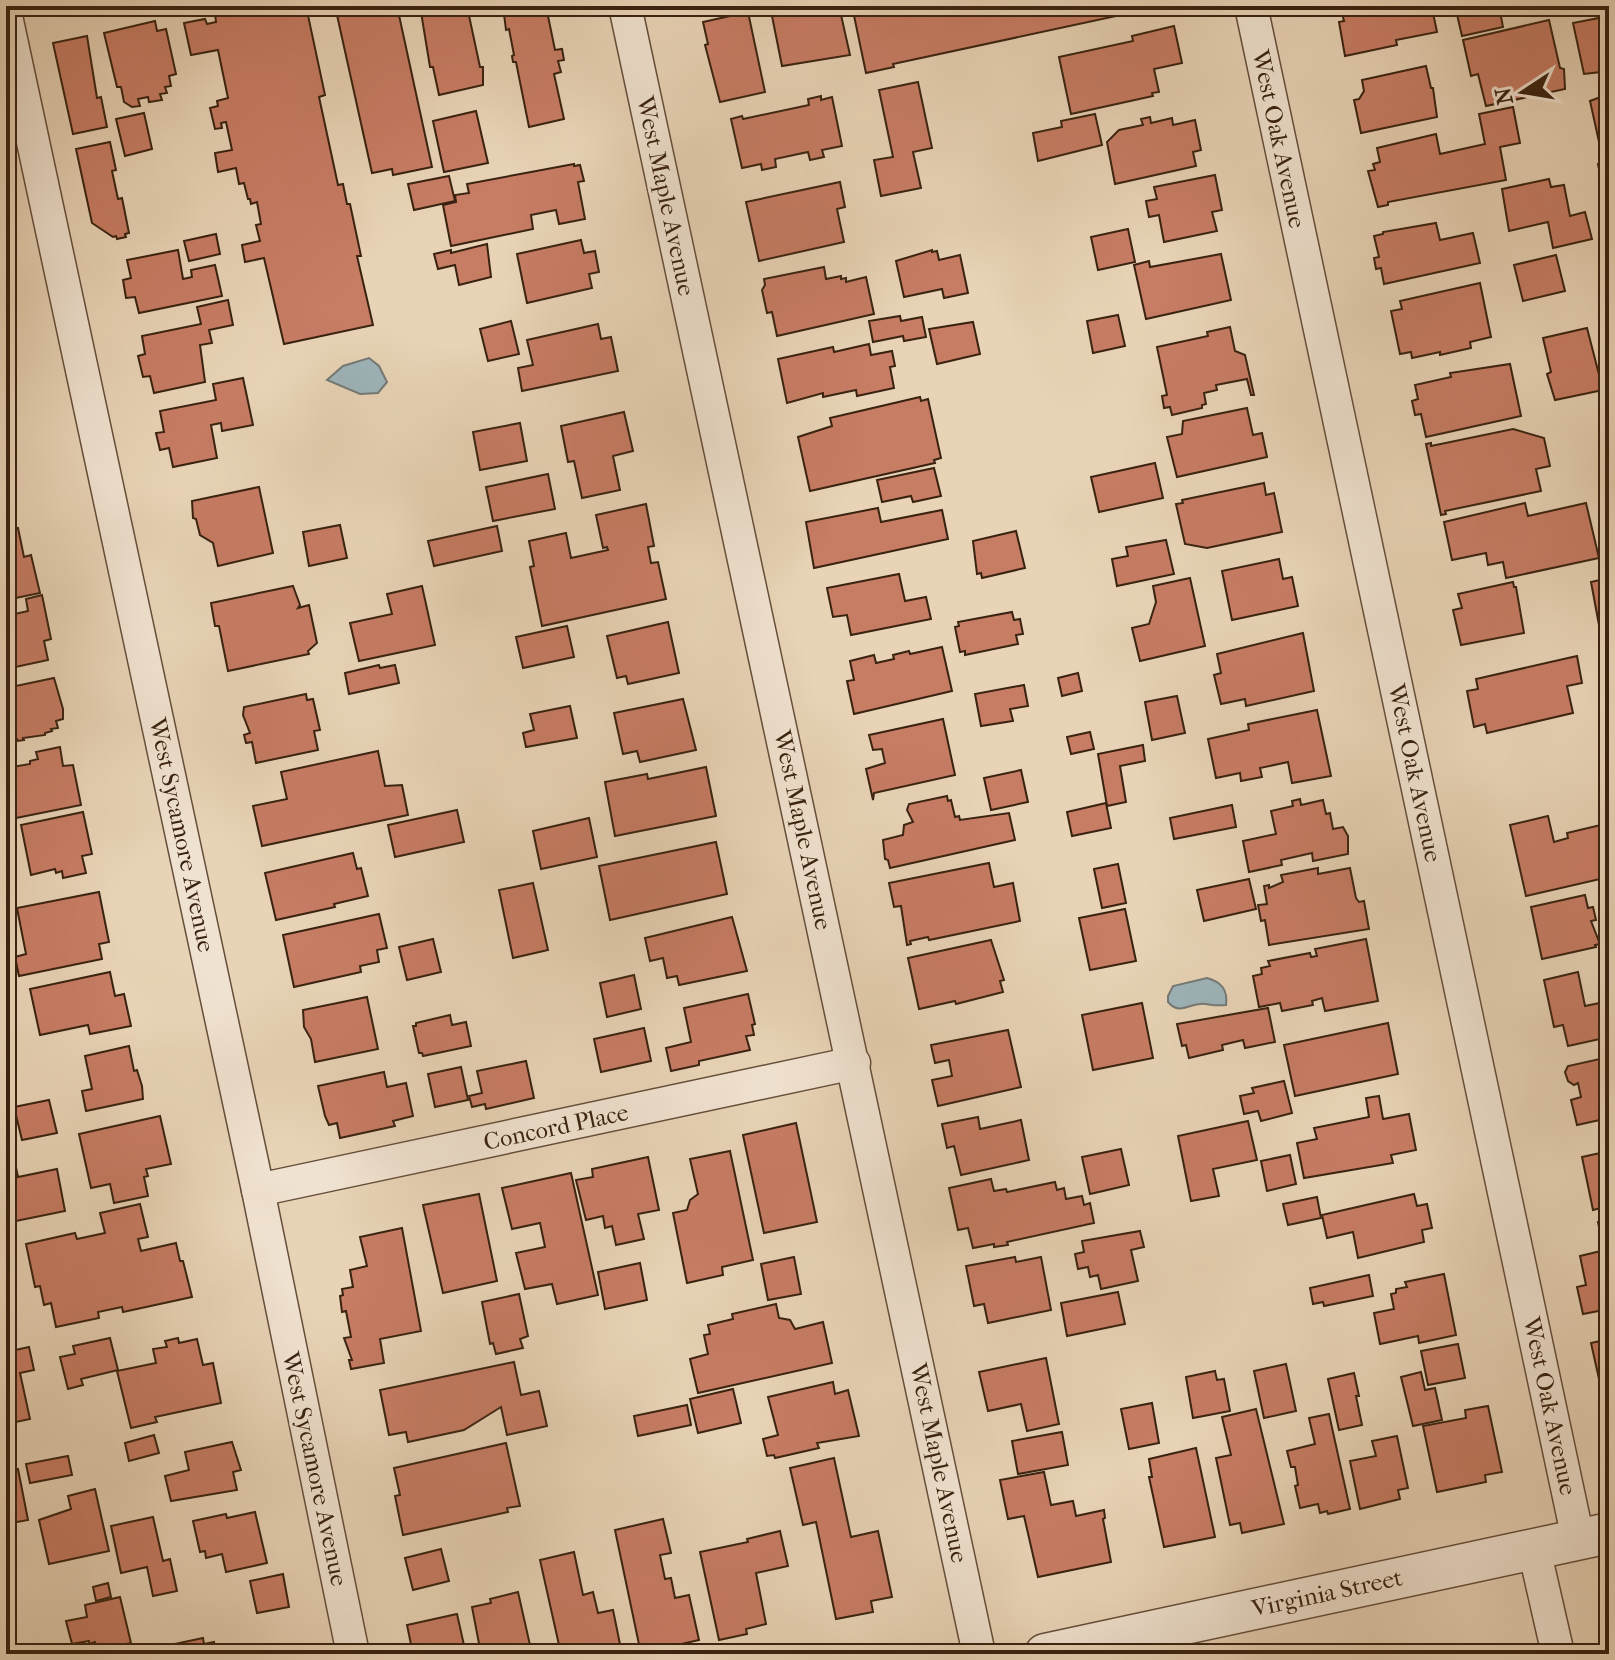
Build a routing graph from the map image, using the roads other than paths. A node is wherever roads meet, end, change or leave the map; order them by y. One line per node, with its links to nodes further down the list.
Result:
1 (625, 6): 4 (street, West Maple Avenue)
2 (1251, 6): 6 (street, West Oak Avenue)
3 (6, 16): 5 (street, West Sycamore Avenue)
4 (854, 1063): 5 (street, Concord Place); 9 (street, West Maple Avenue)
5 (258, 1190): 8 (street, West Sycamore Avenue)
6 (1594, 1536): 7 (street, Virginia Street)
7 (1534, 1549): 10 (street, Virginia Street); 11 (street)
8 (353, 1654)
9 (979, 1654)
10 (1045, 1654)
11 (1558, 1654)

